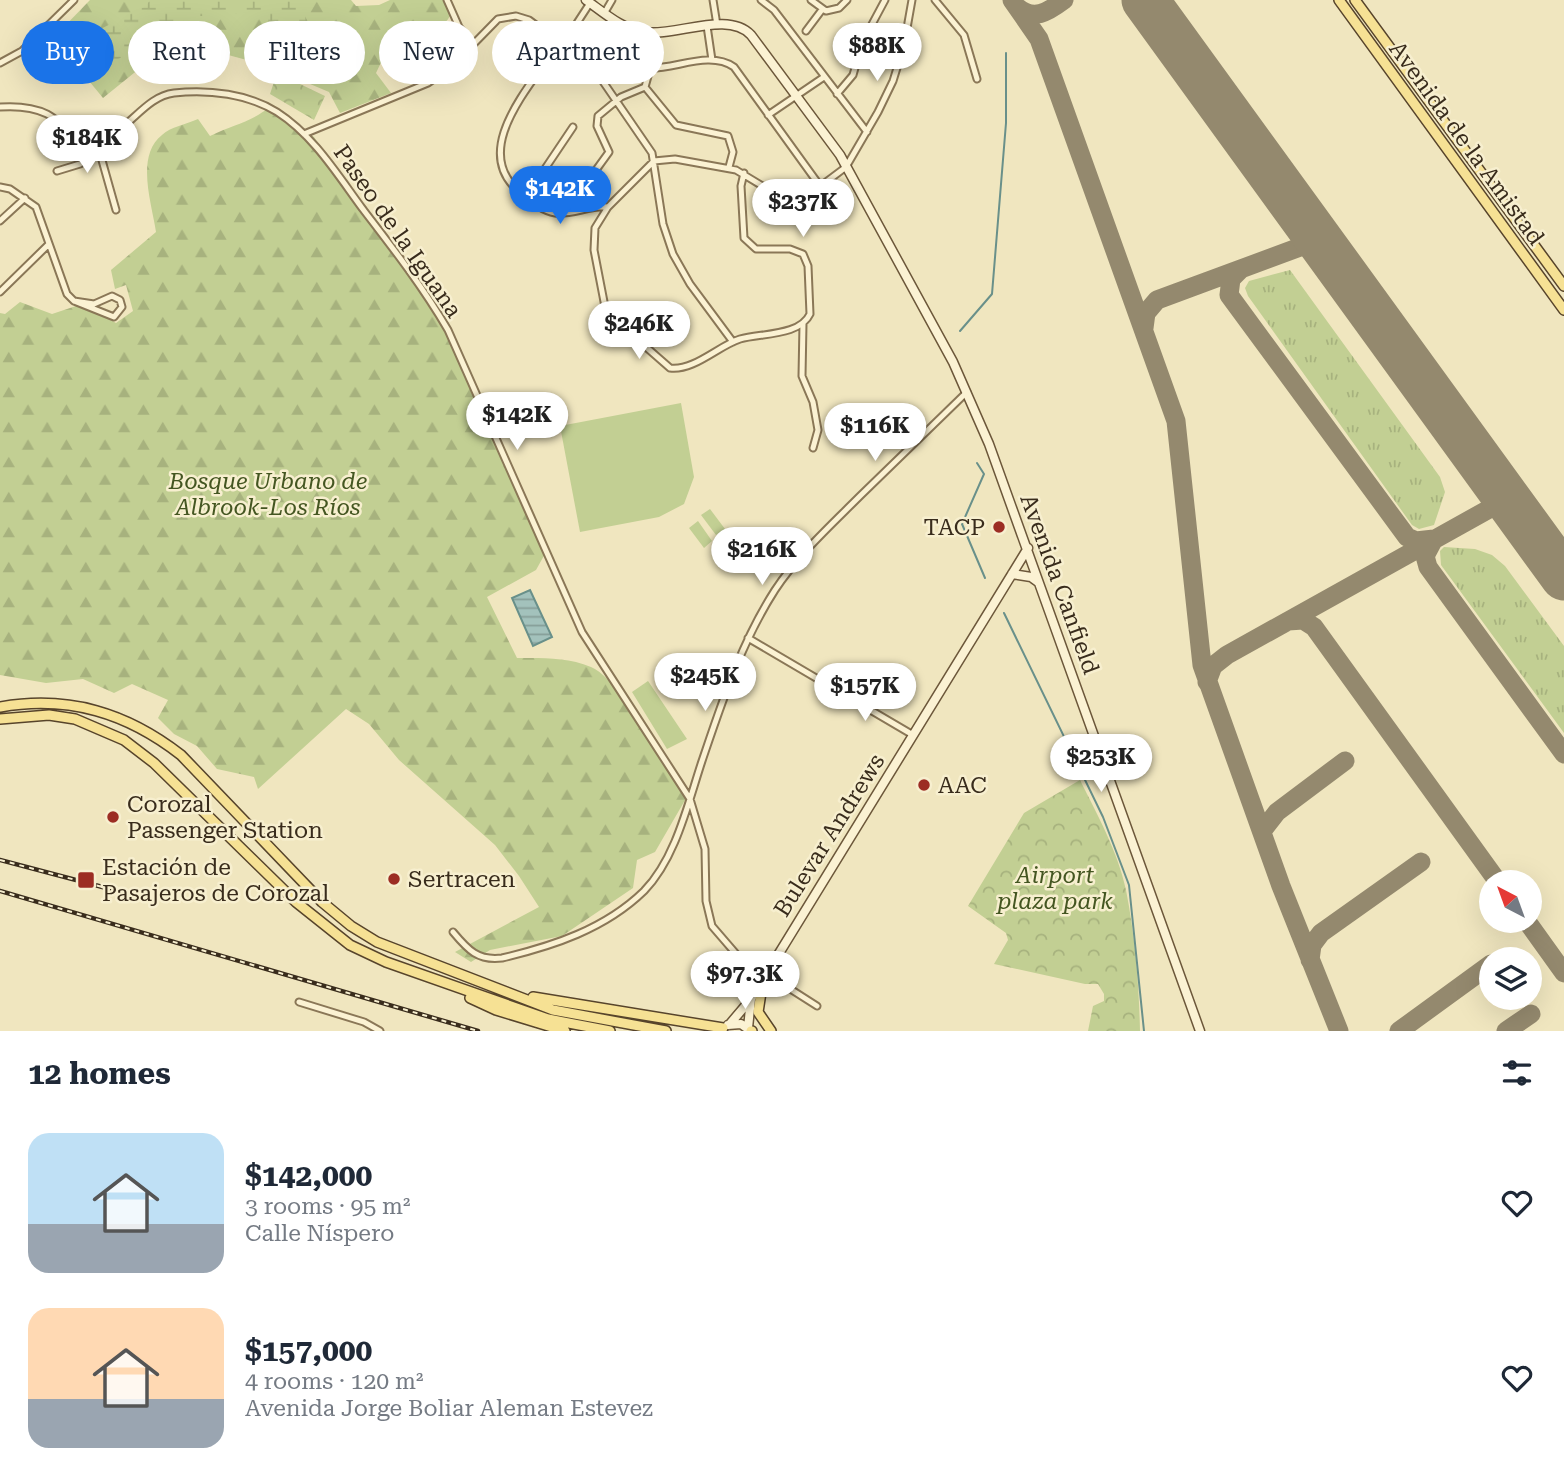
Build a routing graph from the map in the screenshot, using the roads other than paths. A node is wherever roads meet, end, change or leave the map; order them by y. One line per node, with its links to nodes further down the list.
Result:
1 (74, 0): 27 (street)
2 (447, 0): 16 (street)
3 (612, 0): 15 (street)
4 (713, 0): 21 (street)
5 (761, 0): 29 (street)
6 (811, 0): 14 (street)
7 (847, 0): 14 (street)
8 (885, 0): 36 (street)
9 (912, 0): 42 (street)
10 (935, 0): 30 (street)
11 (1339, 0): 25 (main road, Avenida de la Amistad)
12 (1355, 0): 24 (main road, Avenida de la Amistad)
13 (588, 1): 15 (main road, Avenida Canfield); 19 (street)
14 (821, 10): 22 (street)
15 (605, 12): 21 (main road, Avenida Canfield)
16 (457, 21)
17 (496, 21): 18 (street)
18 (530, 21)
19 (579, 21)
20 (492, 23): 23 (street)
21 (712, 26): 26 (street); 37 (main road, Avenida Canfield)
22 (806, 30)
23 (478, 38)
24 (1383, 39): 25 (main road); 60 (main road, Avenida de la Amistad)
25 (1373, 47): 63 (main road, Avenida de la Amistad)
26 (712, 60): 28 (street); 40 (street)
27 (0, 63)
28 (664, 67)
29 (824, 77): 36 (street); 37 (street)
30 (977, 79)
31 (426, 84): 43 (street)
32 (531, 84): 54 (street)
33 (606, 84): 38 (street)
34 (646, 84): 35 (street)
35 (645, 87): 38 (street); 47 (street)
36 (837, 94): 42 (street)
37 (797, 96): 40 (street); 48 (main road, Avenida Canfield)
38 (618, 100): 46 (street); 53 (street)
39 (0, 107): 44 (street)
40 (768, 115): 51 (street)
41 (573, 127): 54 (street)
42 (867, 132): 48 (street)
43 (304, 134): 44 (street, Paseo de la Iguana); 75 (street, Paseo de la Iguana)
44 (96, 139): 45 (street)
45 (96, 148): 49 (street); 57 (street)
46 (654, 161): 47 (street); 56 (street); 65 (street)
47 (729, 167): 50 (street)
48 (846, 167): 51 (street); 66 (main road, Avenida Canfield)
49 (57, 171)
50 (744, 173): 51 (street); 64 (street)
51 (820, 186)
52 (0, 187): 55 (street)
53 (589, 189)
54 (526, 197): 56 (street)
55 (25, 198): 58 (street); 59 (street)
56 (608, 207): 65 (street)
57 (116, 210)
58 (0, 221)
59 (49, 244): 61 (street); 62 (street)
60 (1564, 286)
61 (0, 292)
62 (74, 301): 62 (street)
63 (1564, 310)
64 (803, 324): 65 (street); 67 (street)
65 (733, 342)
66 (967, 392): 68 (main road, Avenida Canfield); 71 (street)
67 (813, 448)
68 (1028, 548): 69 (main road, Bulevar Andrews); 70 (main road, Avenida Canfield)
69 (1013, 574): 70 (main road); 74 (main road, Bulevar Andrews)
70 (1038, 582): 92 (main road, Avenida Canfield)
71 (748, 638): 74 (street); 75 (street)
72 (0, 707): 78 (main road)
73 (0, 719): 79 (main road)
74 (913, 735): 77 (main road, Bulevar Andrews)
75 (690, 799): 76 (street); 77 (street, Paseo de la Iguana)
76 (453, 932)
77 (764, 977): 80 (main road, Bulevar Andrews); 82 (street, Paseo de la Iguana); 91 (main road)
78 (487, 985): 83 (main road); 89 (main road)
79 (451, 986): 87 (main road); 88 (main road)
80 (751, 999): 84 (main road, Bulevar Andrews); 85 (main road, Bulevar Andrews)
81 (299, 1002): 86 (street)
82 (817, 1006)
83 (690, 1023): 84 (main road); 90 (main road)
84 (724, 1028): 85 (main road)
85 (750, 1030)
86 (380, 1031)
87 (565, 1031)
88 (610, 1031)
89 (666, 1031)
90 (699, 1031)
91 (771, 1031)
92 (1200, 1031)

